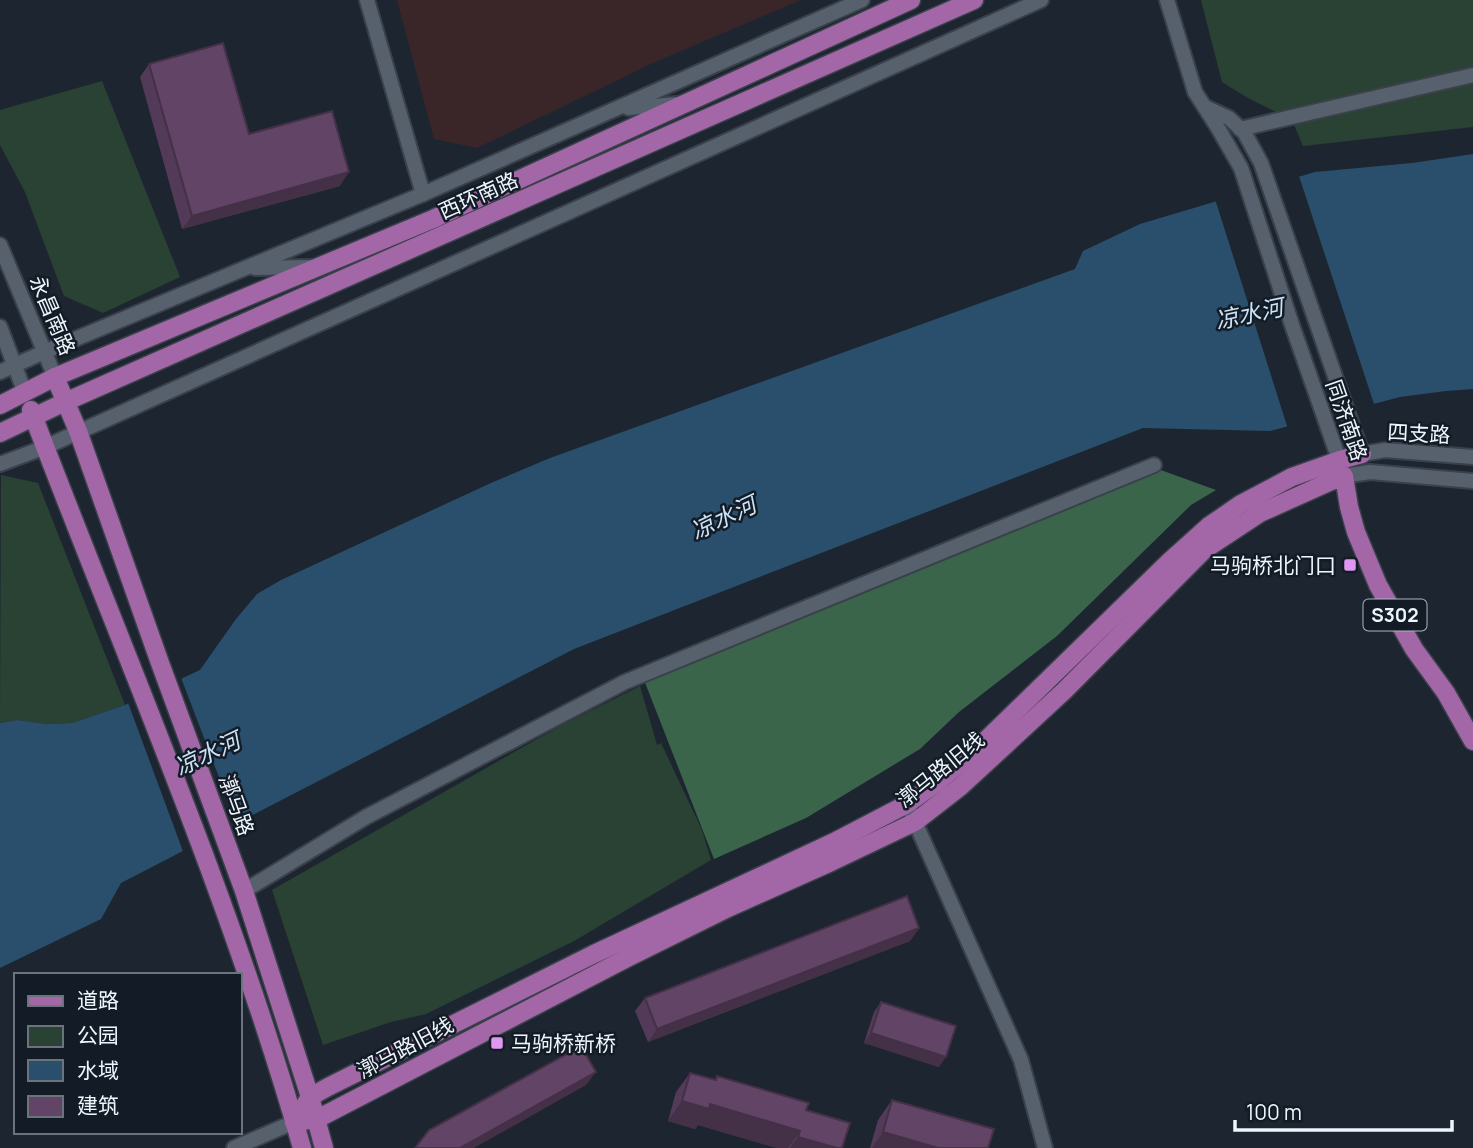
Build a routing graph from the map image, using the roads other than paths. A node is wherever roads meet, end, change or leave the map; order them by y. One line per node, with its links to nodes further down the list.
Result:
1 (367, 0): 12 (street)
2 (862, 0): 10 (street)
3 (911, 0): 8 (main road, 西环南路)
4 (975, 0): 22 (main road, 西环南路)
5 (1041, 0): 26 (street)
6 (1167, 0): 9 (street, 同济南路)
7 (1473, 75): 11 (street)
8 (686, 103): 10 (street); 14 (main road, 西环南路)
9 (1204, 106): 11 (street, 同济南路); 32 (street, 同济南路)
10 (615, 109): 12 (street)
11 (1240, 129): 28 (street, 同济南路)
12 (423, 194): 15 (street)
13 (0, 245): 17 (street, 永昌南路)
14 (320, 266): 15 (street); 20 (main road, 西环南路)
15 (245, 268): 17 (street)
16 (0, 327): 18 (street)
17 (44, 352): 18 (street); 20 (street, 永昌南路)
18 (14, 365): 19 (street); 21 (street)
19 (0, 372)
20 (55, 377): 21 (main road, 西环南路); 22 (main road, 永昌南路)
21 (25, 393): 23 (main road, 西环南路); 24 (main road)
22 (65, 402): 24 (main road, 西环南路); 26 (main road, 漷马路)
23 (0, 405)
24 (34, 418): 25 (main road, 西环南路); 27 (main road)
25 (0, 433)
26 (79, 433): 27 (street); 37 (main road, 漷马路)
27 (45, 447): 30 (street); 40 (main road)
28 (1362, 454): 29 (street, 四支路); 32 (main road, 漷马路旧线)
29 (1473, 457)
30 (0, 464)
31 (1154, 465): 37 (street)
32 (1342, 468): 33 (street, 四支路); 34 (main road, S302); 35 (main road, 漷马路旧线); 36 (main road, 漷马路旧线)
33 (1473, 481)
34 (1473, 741)
35 (907, 804): 36 (street); 38 (main road, 漷马路旧线)
36 (915, 822): 39 (main road, 漷马路旧线); 44 (street)
37 (242, 884): 38 (main road, 漷马路)
38 (310, 1097): 39 (main road, 漷马路); 40 (main road)
39 (317, 1119): 40 (main road, 漷马路旧线); 43 (main road, 漷马路)
40 (295, 1122): 41 (street); 42 (main road)
41 (234, 1148)
42 (302, 1148)
43 (324, 1148)
44 (1045, 1148)

